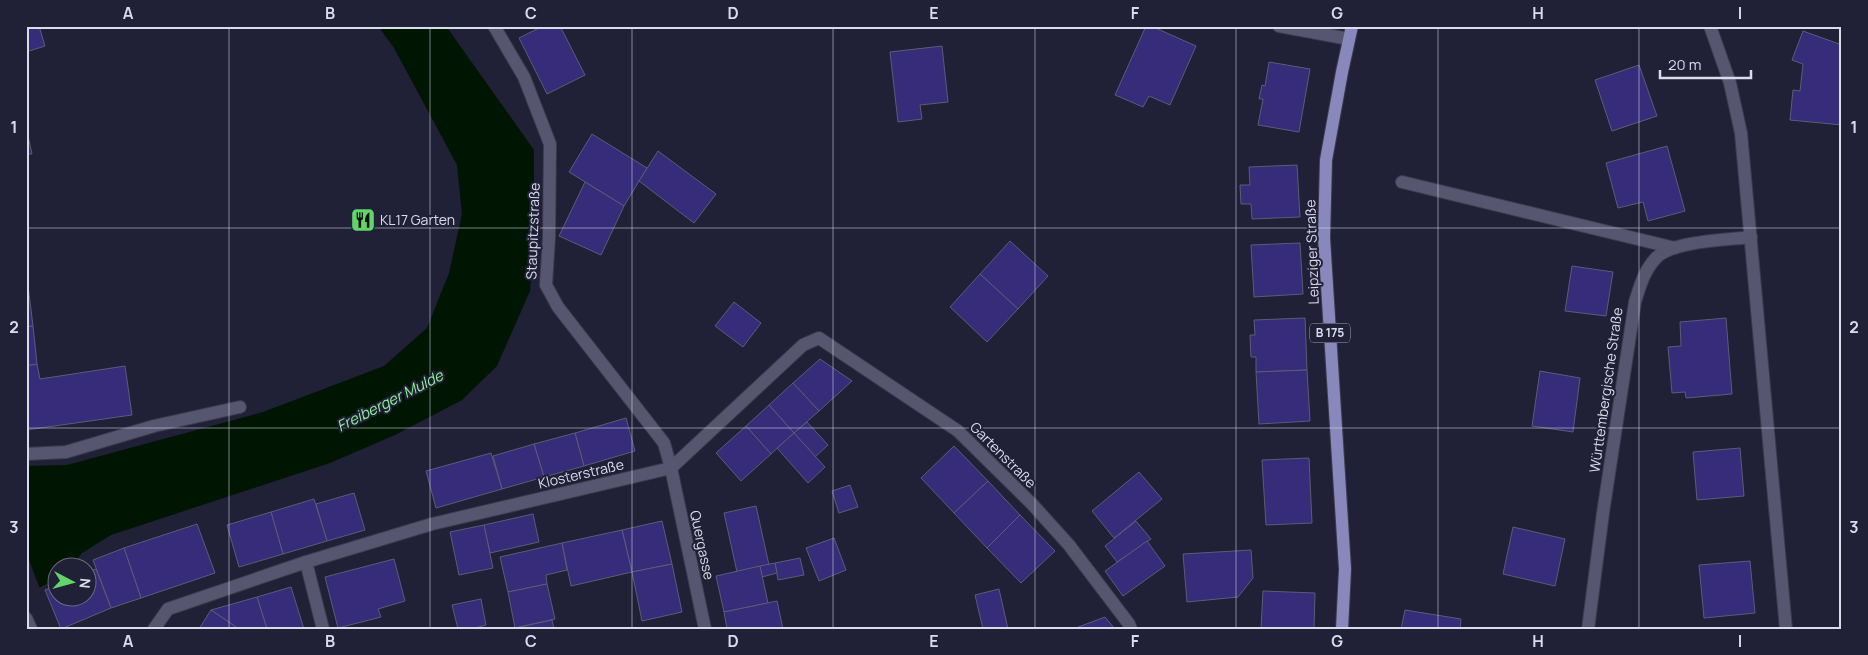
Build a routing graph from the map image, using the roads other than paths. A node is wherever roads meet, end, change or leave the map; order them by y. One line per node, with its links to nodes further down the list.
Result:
1 (494, 26): 12 (street, Staupitzstraße)
2 (1279, 26): 5 (street)
3 (1352, 26): 5 (main road, Leipziger Straße / B 175)
4 (1710, 26): 7 (street)
5 (1349, 40): 20 (main road, Leipziger Straße / B 175)
6 (1402, 182): 8 (street)
7 (1750, 237): 8 (street, Württembergische Straße); 22 (street)
8 (1675, 248): 21 (street, Württembergische Straße)
9 (819, 338): 12 (street, Klosterstraße); 19 (street, Gartenstraße)
10 (240, 407): 11 (street)
11 (26, 454)
12 (671, 468): 13 (street, Klosterstraße); 18 (street, Quergasse)
13 (306, 562): 16 (street, Klosterstraße); 17 (street)
14 (26, 618): 15 (street)
15 (31, 629)
16 (154, 629)
17 (323, 629)
18 (705, 629)
19 (1131, 629)
20 (1342, 629)
21 (1588, 629)
22 (1786, 629)

